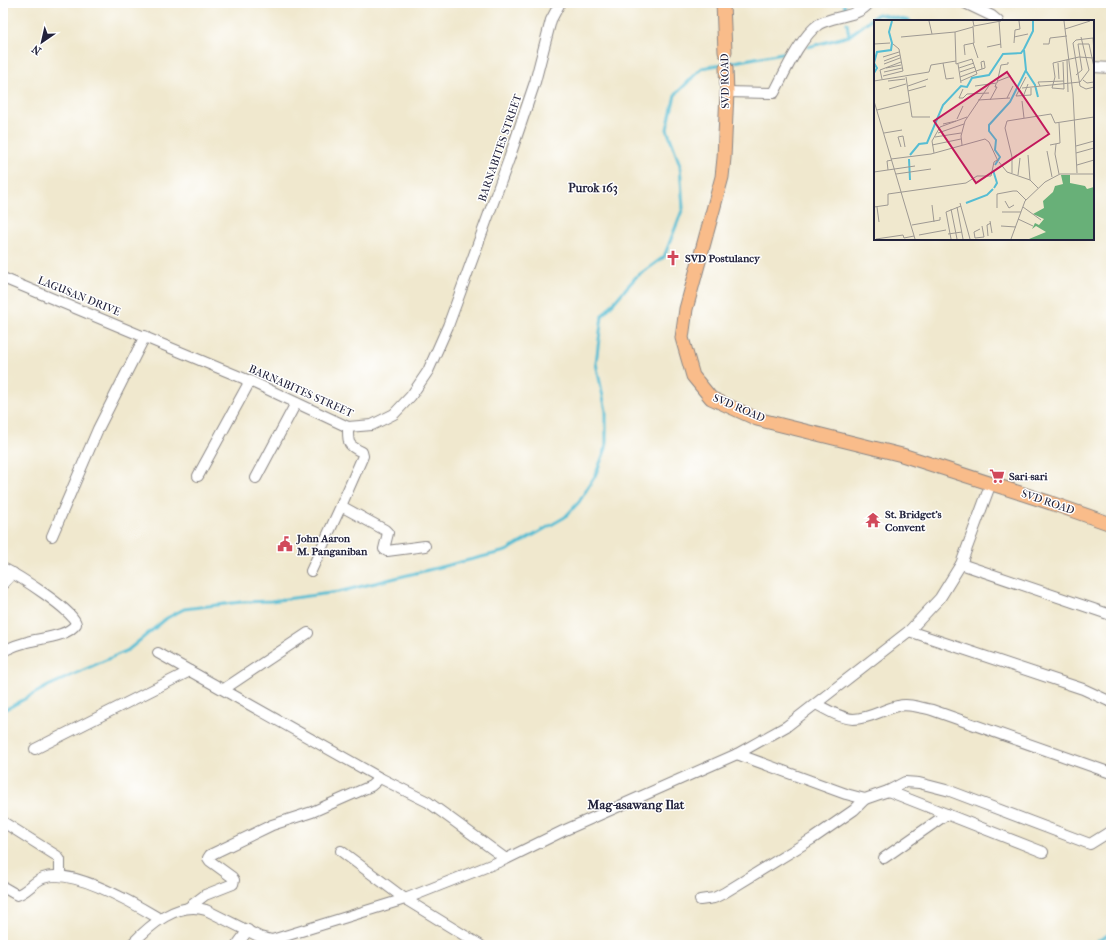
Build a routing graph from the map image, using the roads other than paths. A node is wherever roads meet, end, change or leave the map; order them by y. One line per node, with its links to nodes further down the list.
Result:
1 (560, 3): 15 (street, BARNABITES STREET)
2 (723, 3): 6 (main road, SVD ROAD)
3 (869, 3): 10 (street)
4 (965, 3): 5 (street)
5 (997, 20)
6 (725, 52): 8 (street, SVD ROAD)
7 (1094, 67): 9 (street)
8 (726, 68): 10 (main road, SVD ROAD)
9 (1111, 68)
10 (727, 92): 18 (main road, SVD ROAD)
11 (3, 278): 12 (street, LAGUSAN DRIVE)
12 (145, 336): 13 (street, BARNABITES STREET); 21 (street)
13 (250, 381): 14 (street, BARNABITES STREET); 16 (street)
14 (296, 403): 15 (street, BARNABITES STREET); 17 (street)
15 (348, 428): 19 (street)
16 (198, 476)
17 (256, 478)
18 (991, 483): 20 (main road, SVD ROAD); 23 (street)
19 (341, 506): 22 (street); 25 (street)
20 (1111, 524)
21 (52, 536)
22 (425, 546)
23 (961, 564): 28 (street); 29 (street)
24 (3, 568): 26 (street)
25 (311, 571)
26 (13, 573): 27 (street); 31 (street)
27 (3, 584)
28 (1111, 615)
29 (909, 631): 35 (street); 36 (street)
30 (308, 633): 34 (street)
31 (3, 651)
32 (158, 653): 33 (street)
33 (190, 671): 34 (street); 37 (street)
34 (224, 689): 40 (street)
35 (1111, 702)
36 (816, 704): 38 (street); 39 (street)
37 (35, 749)
38 (737, 754): 42 (street); 49 (street)
39 (1111, 773)
40 (380, 778): 49 (street); 54 (street)
41 (888, 791): 42 (street); 43 (street); 45 (street)
42 (865, 798): 53 (street)
43 (947, 814): 47 (street); 48 (street)
44 (3, 822): 50 (street)
45 (1111, 830)
46 (341, 851): 52 (street)
47 (1043, 852)
48 (884, 858)
49 (506, 859): 52 (street)
50 (60, 876): 51 (street); 55 (street)
51 (3, 886)
52 (405, 899): 57 (street); 61 (street)
53 (700, 900)
54 (188, 908): 55 (street); 56 (street)
55 (160, 919): 58 (street)
56 (248, 930): 57 (street); 59 (street)
57 (272, 940): 60 (street)
58 (131, 945)
59 (237, 945)
60 (282, 945)
61 (480, 945)

